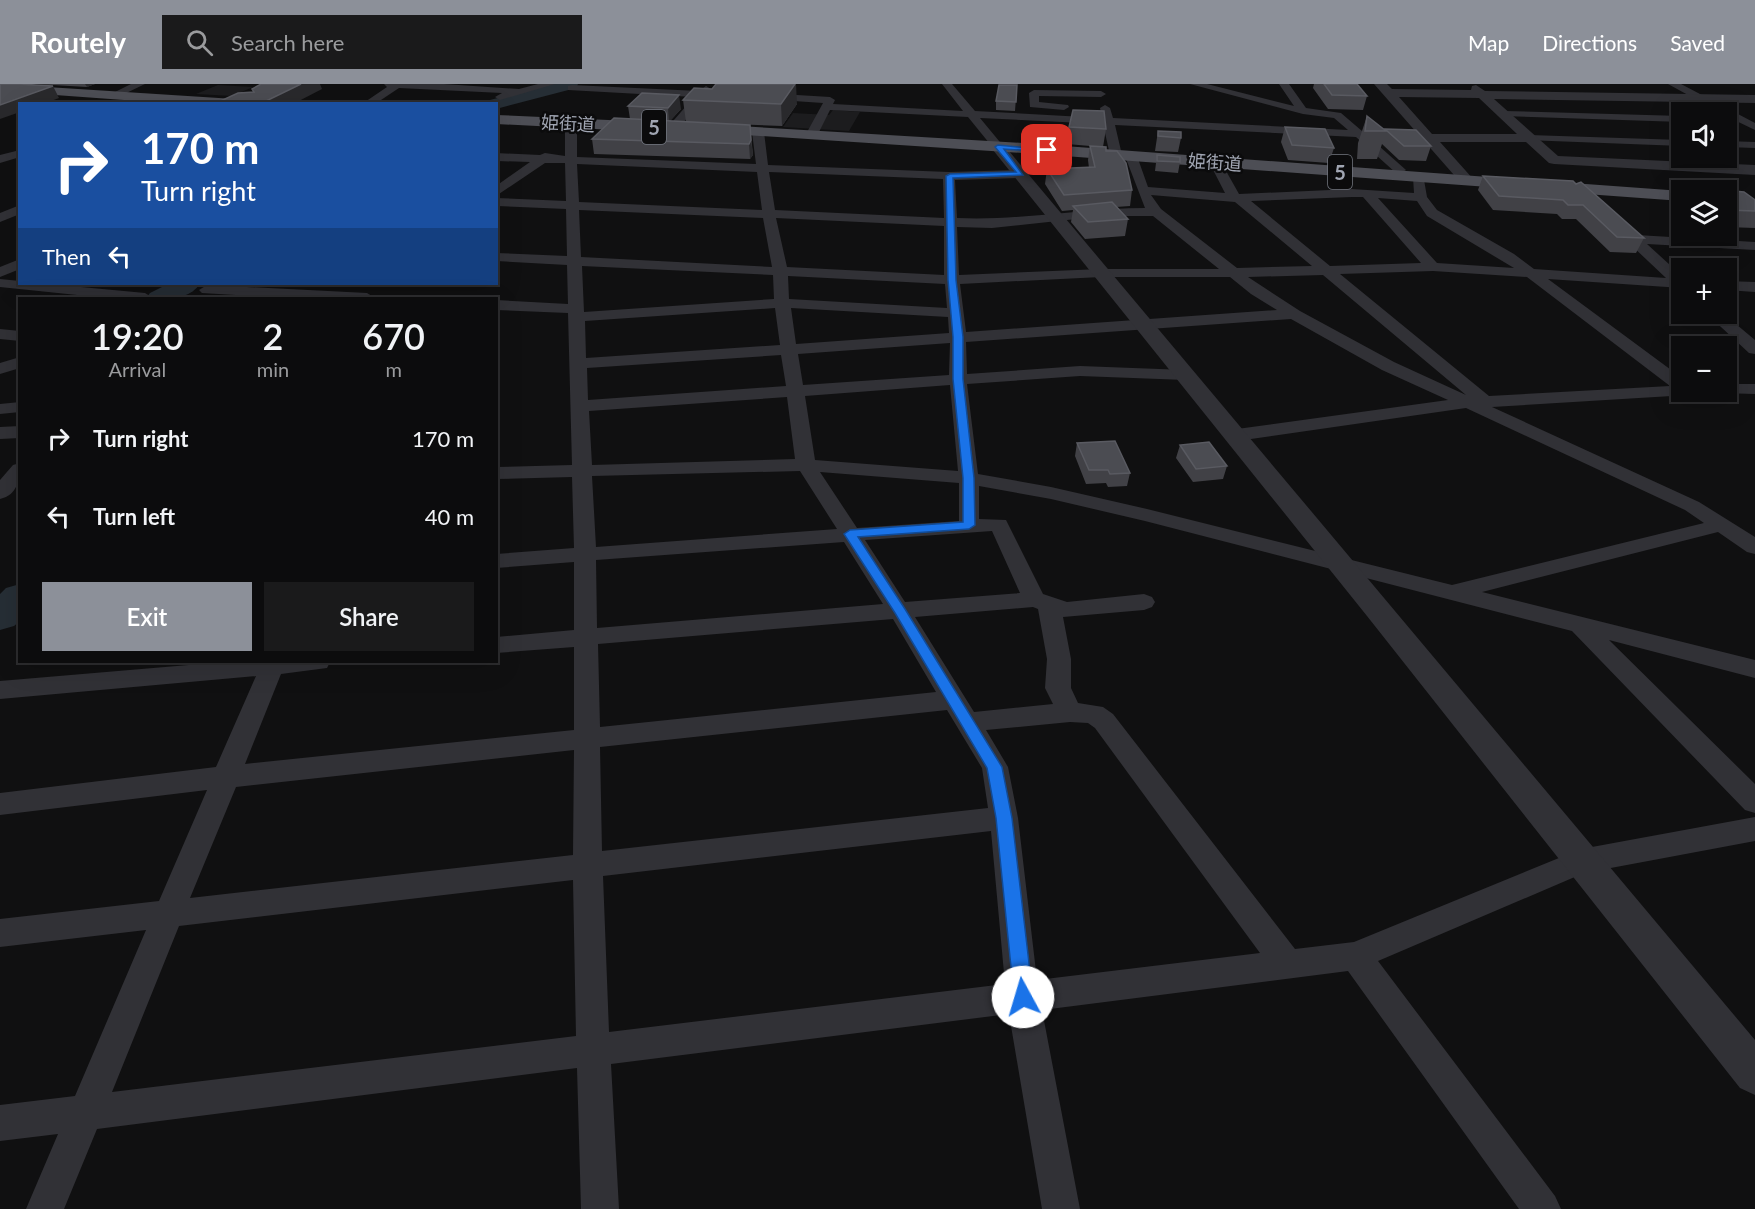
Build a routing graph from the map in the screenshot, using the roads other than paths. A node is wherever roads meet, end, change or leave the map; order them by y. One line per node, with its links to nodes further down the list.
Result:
1 (140, 84): 17 (street)
2 (390, 84): 3 (street)
3 (398, 84): 15 (street); 26 (street)
4 (550, 84): 24 (street)
5 (710, 84): 16 (street)
6 (947, 84): 30 (street)
7 (1195, 84): 28 (street)
8 (1284, 84): 28 (street)
9 (1470, 84): 19 (street)
10 (1673, 84): 21 (street)
11 (0, 87): 17 (main road)
12 (572, 88): 16 (street)
13 (1100, 89): 27 (street); 36 (street)
14 (1384, 89): 19 (street); 42 (street)
15 (515, 92)
16 (702, 94): 18 (street); 38 (street)
17 (114, 95): 25 (main road)
18 (736, 95)
19 (1482, 95): 21 (street); 29 (street)
20 (758, 96): 22 (street)
21 (1701, 98): 23 (street); 34 (street)
22 (827, 99): 30 (street); 40 (street)
23 (1755, 99)
24 (489, 100)
25 (185, 102)
26 (370, 102)
27 (1070, 107)
28 (1303, 111): 41 (street)
29 (1503, 114): 31 (street); 43 (street)
30 (973, 115): 36 (street); 48 (street)
31 (1671, 119)
32 (498, 120): 44 (main road, 姫街道 / 5)
33 (1737, 121): 34 (street)
34 (1742, 121): 35 (street); 37 (street)
35 (1755, 121)
36 (1109, 122): 41 (street); 52 (street)
37 (1755, 127)
38 (673, 128): 39 (main road, 姫街道 / 5); 44 (main road, 姫街道 / 5)
39 (759, 132): 40 (main road, 姫街道 / 5); 59 (street)
40 (812, 134): 48 (main road, 姫街道 / 5)
41 (1360, 134): 42 (street); 60 (street)
42 (1429, 138): 43 (street); 65 (street)
43 (1529, 138): 45 (street); 61 (street)
44 (572, 142): 55 (street); 55 (street); 59 (street); 75 (street)
45 (1671, 143)
46 (1737, 144): 47 (street)
47 (1755, 145)
48 (998, 147): 52 (main road, 姫街道 / 5); 62 (street)
49 (18, 153): 50 (street)
50 (0, 154)
51 (18, 154): 54 (street)
52 (1124, 156): 56 (main road, 姫街道 / 5); 67 (street)
53 (498, 157): 55 (street)
54 (0, 159)
55 (543, 159): 68 (street)
56 (1215, 162): 64 (main road, 姫街道 / 5); 72 (street)
57 (0, 165): 58 (street)
58 (18, 167)
59 (764, 169): 63 (street); 78 (street)
60 (1400, 170)
61 (1755, 170)
62 (1021, 174): 63 (street); 79 (street)
63 (950, 176): 83 (street)
64 (1419, 177): 65 (main road, 姫街道 / 5); 71 (street)
65 (1466, 180): 66 (main road, 姫街道 / 5)
66 (1577, 188): 70 (main road, 姫街道 / 5); 74 (street)
67 (1143, 190): 72 (street); 77 (street)
68 (498, 191)
69 (1367, 194): 71 (street); 72 (street); 89 (street)
70 (1671, 195)
71 (1421, 197): 95 (street)
72 (1236, 198): 91 (street)
73 (498, 202): 75 (street)
74 (1592, 202)
75 (573, 206): 78 (street); 87 (street)
76 (18, 210): 81 (street)
77 (1156, 212): 79 (street); 94 (street)
78 (770, 216): 83 (street); 90 (street)
79 (1054, 217): 83 (street); 93 (street)
80 (1608, 217): 84 (street)
81 (0, 218): 82 (street)
82 (18, 220)
83 (952, 223): 97 (street)
84 (1634, 239): 85 (street); 96 (street)
85 (1755, 246)
86 (498, 257): 87 (street)
87 (574, 262): 90 (street); 111 (street)
88 (18, 264): 92 (street)
89 (1434, 267): 91 (street); 95 (street)
90 (780, 270): 97 (street); 109 (street)
91 (1325, 270): 94 (street); 133 (street)
92 (0, 273)
93 (1101, 273): 94 (street); 97 (street); 114 (street)
94 (1234, 273): 113 (street)
95 (1531, 274): 98 (street); 128 (street)
96 (1671, 274)
97 (952, 280): 112 (street)
98 (1671, 282)
99 (0, 283): 100 (street)
100 (18, 284)
101 (26, 285): 106 (street)
102 (373, 285): 108 (street)
103 (1737, 286): 104 (street)
104 (1755, 287)
105 (207, 290): 107 (street)
106 (136, 297)
107 (339, 297)
108 (359, 297)
109 (782, 303): 111 (street); 112 (street); 120 (street)
110 (498, 305): 111 (street)
111 (576, 313): 124 (street)
112 (956, 313): 118 (street)
113 (1294, 314): 114 (street); 133 (street)
114 (1145, 324): 118 (street); 126 (street)
115 (1727, 324): 119 (street)
116 (0, 334): 117 (street)
117 (18, 336)
118 (958, 337): 120 (street); 127 (street)
119 (1753, 346)
120 (790, 348): 124 (street); 132 (street)
121 (0, 355): 122 (street)
122 (18, 355)
123 (18, 363): 125 (street)
124 (577, 364): 134 (street)
125 (0, 369)
126 (1186, 375): 127 (street); 139 (street)
127 (958, 379): 132 (street); 144 (street)
128 (1671, 381)
129 (1737, 389): 130 (street)
130 (1755, 389)
131 (1671, 390): 133 (street)
132 (795, 392): 134 (street); 140 (street)
133 (1476, 402): 139 (street); 149 (street)
134 (579, 406): 141 (street)
135 (18, 407): 136 (street)
136 (0, 409)
137 (18, 432): 138 (street)
138 (0, 433)
139 (1237, 435): 154 (street)
140 (806, 465): 141 (street); 144 (street); 150 (street)
141 (582, 470): 143 (street); 152 (street)
142 (18, 471): 145 (street)
143 (498, 473)
144 (969, 478): 148 (street); 154 (street)
145 (0, 493)
146 (18, 499): 147 (street)
147 (0, 501)
148 (969, 525): 150 (street); 156 (street)
149 (1722, 525): 151 (street); 155 (street)
150 (850, 534): 152 (street); 158 (street)
151 (1755, 547)
152 (585, 554): 153 (street); 160 (street)
153 (498, 561)
154 (1339, 564): 155 (street); 174 (street)
155 (1449, 593): 159 (street)
156 (1041, 602): 157 (street); 158 (street); 167 (street)
157 (1144, 602)
158 (900, 612): 160 (street); 166 (street)
159 (1581, 626): 164 (street); 170 (street)
160 (586, 638): 161 (street); 168 (street)
161 (498, 645)
162 (296, 663): 163 (street)
163 (274, 664): 165 (street); 169 (street)
164 (1755, 669)
165 (0, 690)
166 (960, 711): 167 (street); 168 (street); 172 (street)
167 (1070, 711): 179 (street)
168 (585, 738): 169 (street); 175 (street)
169 (226, 777): 171 (street); 176 (street)
170 (1755, 802)
171 (0, 804)
172 (1004, 818): 175 (street); 180 (street)
173 (1755, 829): 174 (street)
174 (1581, 861): 178 (street); 182 (street)
175 (588, 867): 176 (street); 181 (street)
176 (168, 913): 177 (street); 183 (street)
177 (0, 933)
178 (1355, 956): 179 (street); 188 (street)
179 (1287, 964): 180 (street)
180 (1023, 997): 181 (street); 187 (street)
181 (593, 1050): 183 (street); 186 (street)
182 (1755, 1073)
183 (84, 1113): 184 (street); 185 (street)
184 (0, 1123)
185 (45, 1209)
186 (600, 1209)
187 (1061, 1209)
188 (1542, 1209)

